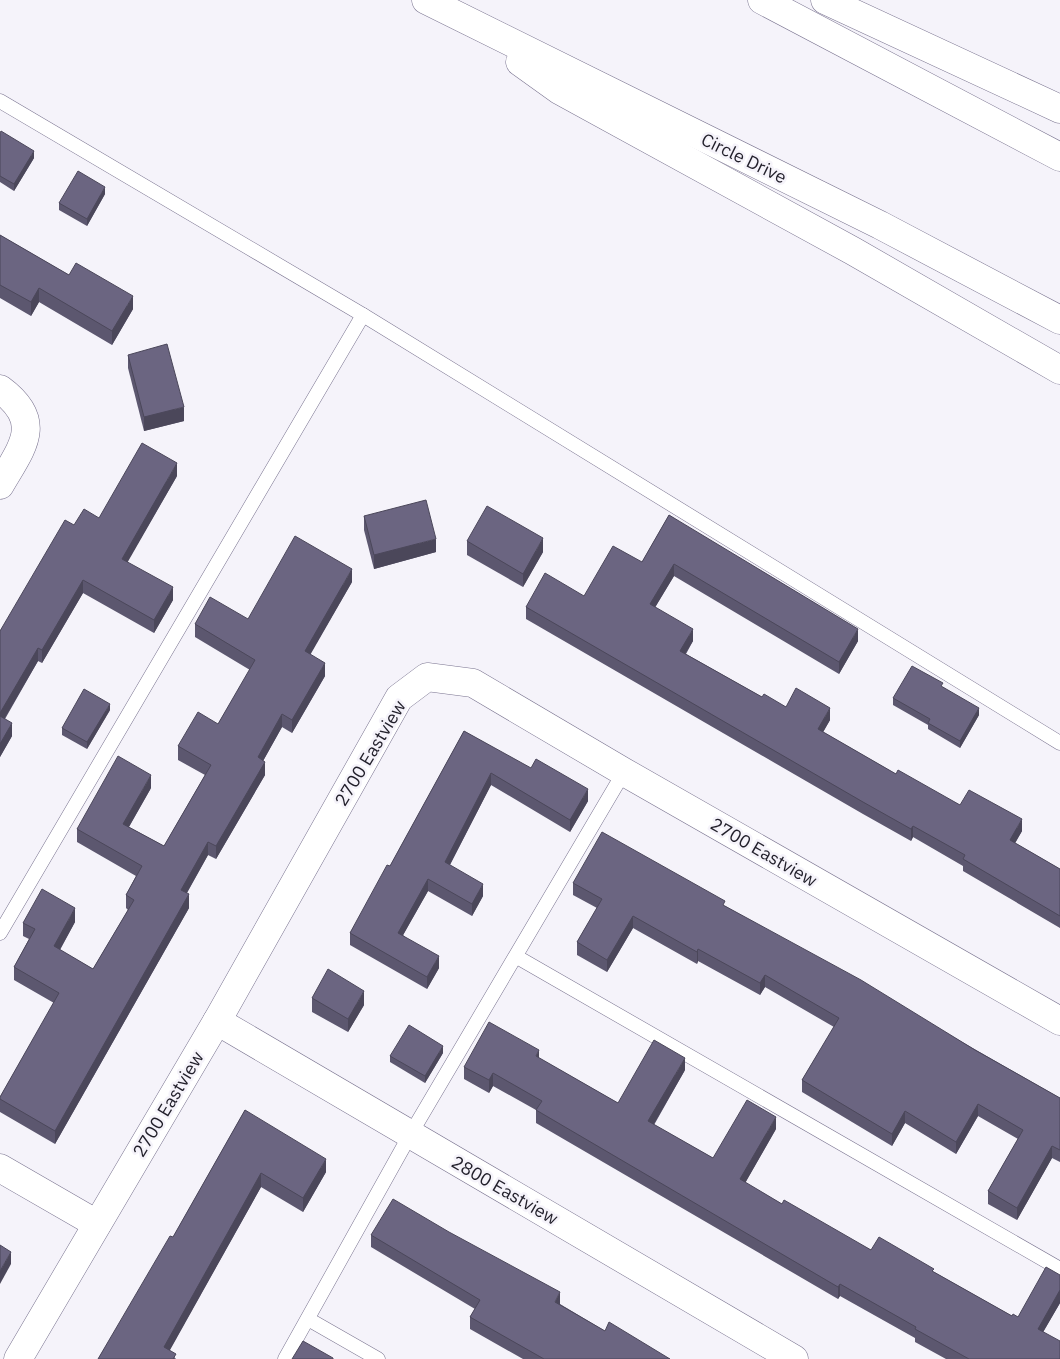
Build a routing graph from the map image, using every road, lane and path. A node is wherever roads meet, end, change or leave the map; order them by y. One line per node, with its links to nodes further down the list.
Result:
1 (426, 0): 4 (main road, Circle Drive)
2 (762, 0): 7 (main road)
3 (825, 0): 6 (main road)
4 (460, 18): 9 (main road, Circle Drive); 10 (main road)
5 (0, 101): 8 (lane)
6 (1060, 109)
7 (1060, 157)
8 (363, 315): 13 (lane); 15 (lane)
9 (1060, 320)
10 (1060, 370)
11 (0, 389): 12 (main road)
12 (0, 485)
13 (1060, 743)
14 (624, 772): 16 (lane); 17 (main road, 2700 Eastview); 18 (main road, 2700 Eastview)
15 (1, 929)
16 (517, 956): 19 (lane); 22 (lane)
17 (217, 1021): 19 (main road, 2800 Eastview); 21 (main road, 2700 Eastview)
18 (1060, 1021)
19 (410, 1135): 23 (lane); 27 (main road, 2800 Eastview)
20 (0, 1168): 21 (main road)
21 (97, 1224): 24 (main road, 2700 Eastview)
22 (1060, 1269)
23 (308, 1319): 25 (lane); 26 (lane)
24 (18, 1359)
25 (285, 1359)
26 (378, 1359)
27 (794, 1359)

